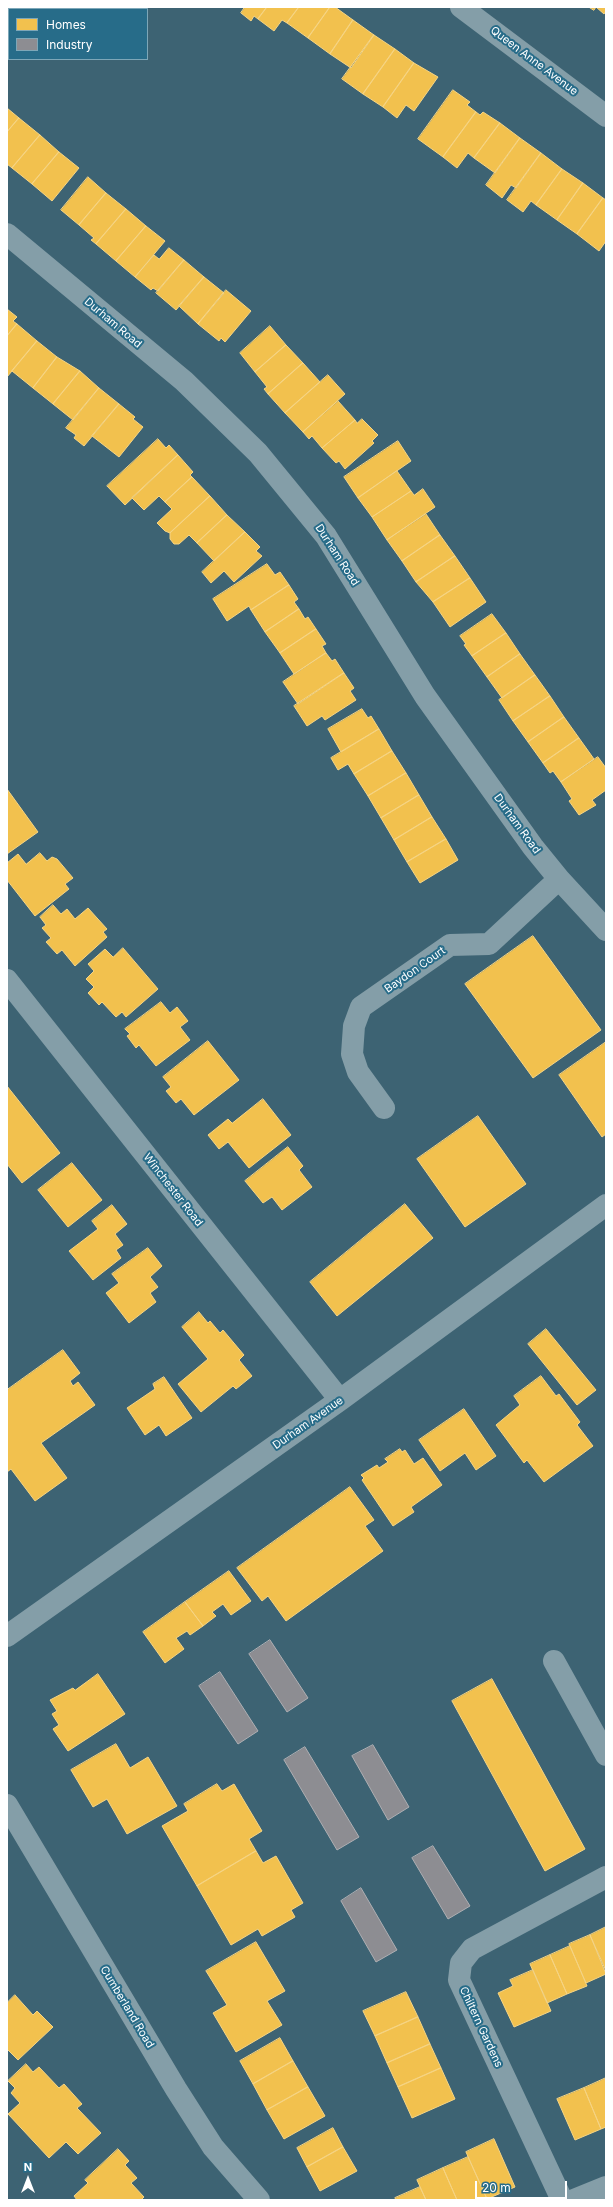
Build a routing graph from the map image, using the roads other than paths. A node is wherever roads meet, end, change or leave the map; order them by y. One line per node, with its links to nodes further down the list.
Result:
1 (461, 7): 2 (street, Queen Anne Avenue)
2 (606, 116)
3 (7, 234): 4 (street, Durham Road)
4 (559, 879): 5 (street, Durham Road); 7 (street, Baydon Court)
5 (606, 930)
6 (7, 980): 9 (street, Winchester Road)
7 (384, 1108)
8 (606, 1205): 9 (street, Durham Avenue)
9 (340, 1400): 10 (street, Durham Avenue)
10 (7, 1636)
11 (554, 1661): 12 (street)
12 (606, 1755)
13 (7, 1805): 16 (street, Cumberland Road)
14 (606, 1877): 17 (street, Chiltern Gardens)
15 (606, 2187): 18 (street)
16 (258, 2200)
17 (562, 2200)
18 (574, 2200)

